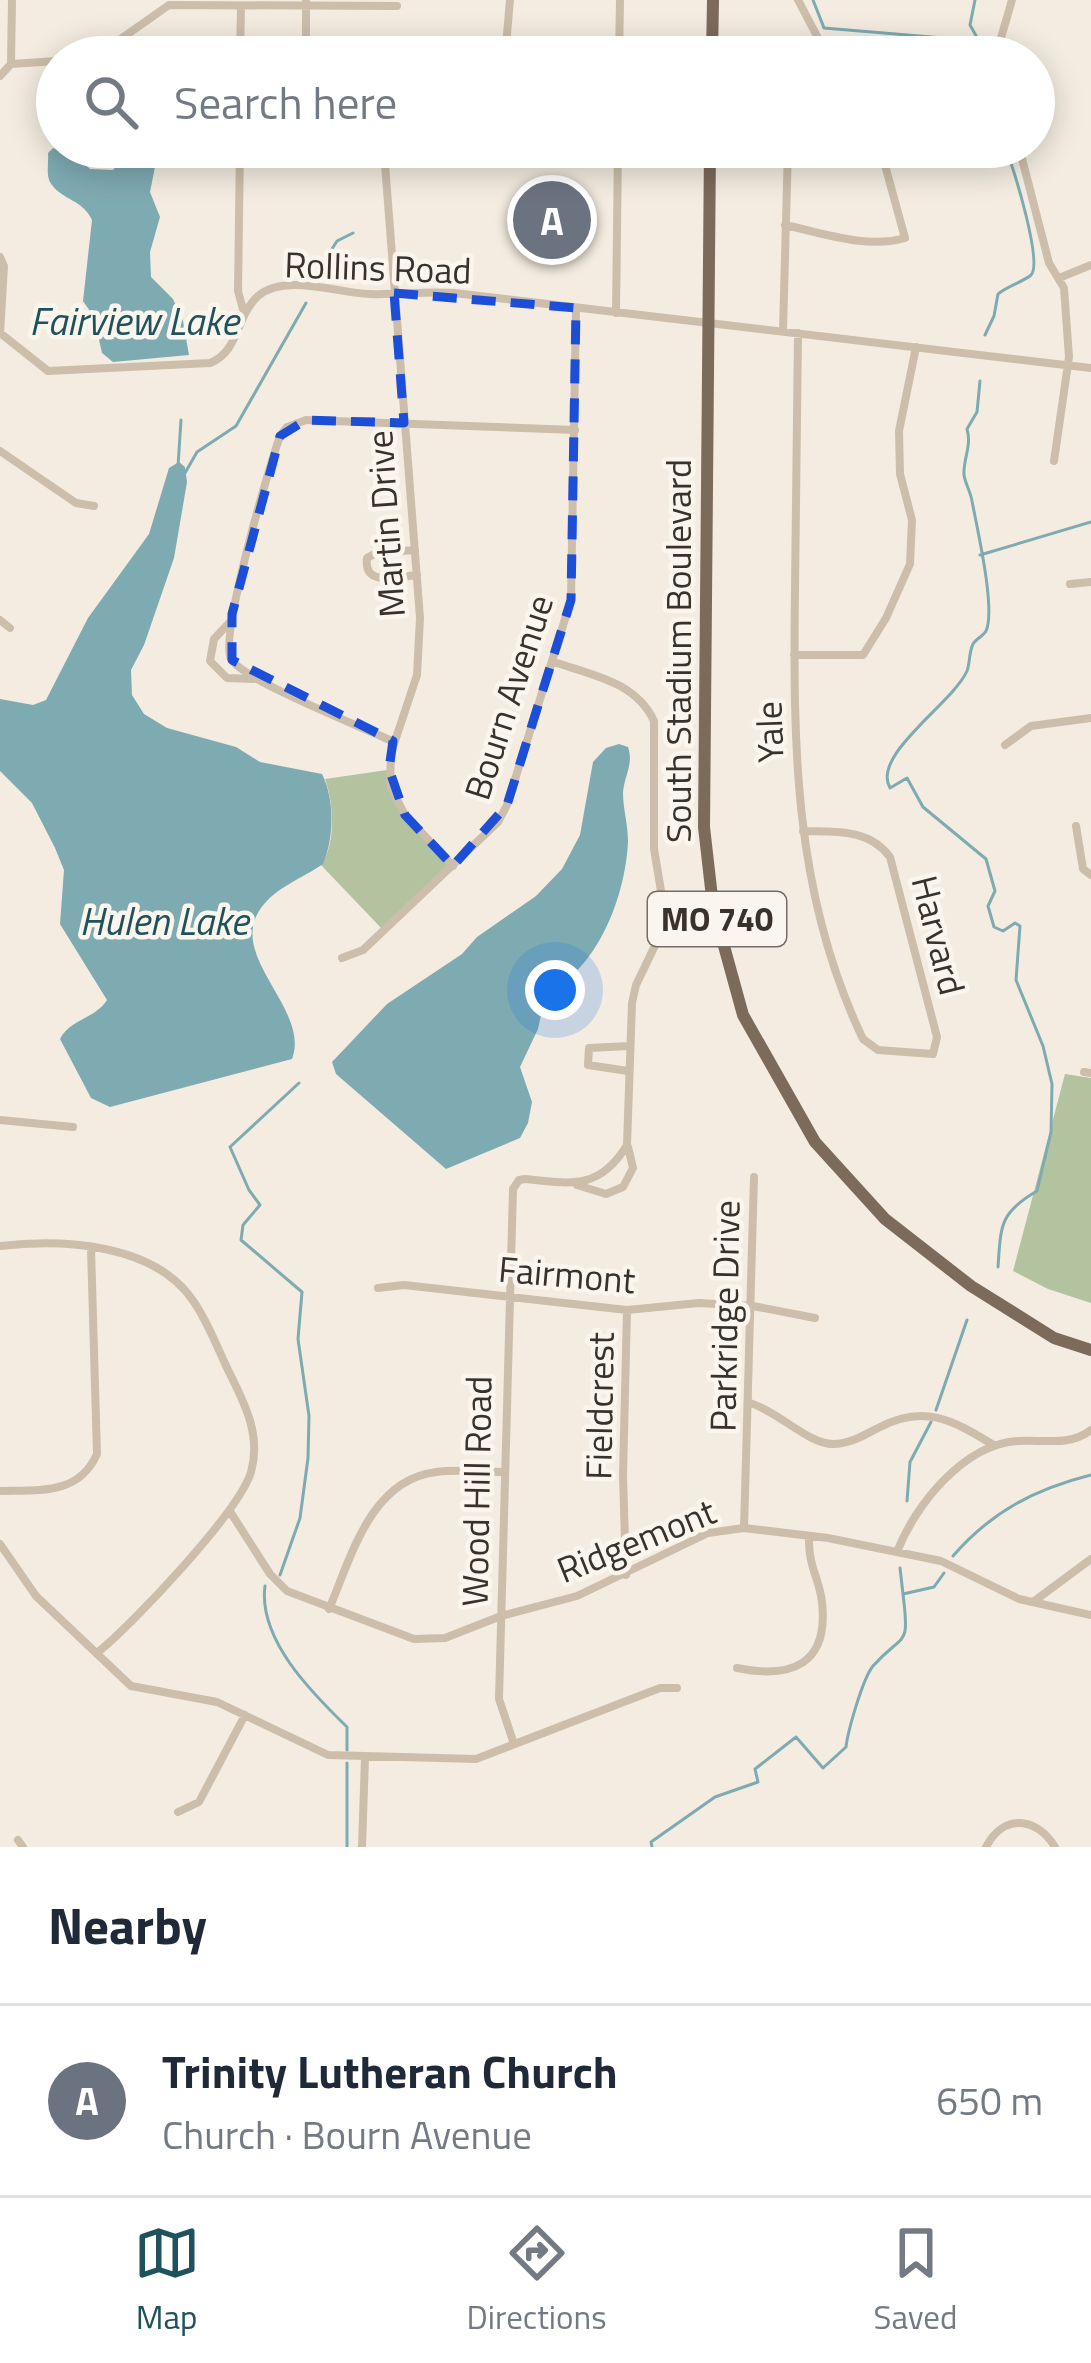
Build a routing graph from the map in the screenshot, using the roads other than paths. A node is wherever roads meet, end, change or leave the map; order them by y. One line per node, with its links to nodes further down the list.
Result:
1 (12, 0): 20 (street)
2 (510, 0): 14 (street)
3 (620, 0): 15 (street)
4 (713, 0): 16 (main road)
5 (798, 0): 17 (street)
6 (1012, 0): 18 (street)
7 (169, 2): 9 (street); 11 (street)
8 (306, 3): 9 (street); 10 (street); 13 (street)
9 (241, 6): 12 (street)
10 (397, 7)
11 (123, 36)
12 (240, 36)
13 (306, 36)
14 (507, 36)
15 (620, 36)
16 (712, 36)
17 (815, 36)
18 (998, 36)
19 (36, 63): 20 (street)
20 (11, 64): 21 (street)
21 (0, 76)
22 (239, 168): 36 (street)
23 (388, 168): 33 (street, Martin Drive)
24 (618, 168): 35 (street)
25 (710, 168): 37 (main road, South Stadium Boulevard / MO 740)
26 (787, 168): 29 (street)
27 (886, 168): 29 (street)
28 (1024, 168): 32 (street)
29 (785, 225): 38 (street)
30 (0, 256): 39 (street)
31 (1091, 265): 32 (street)
32 (1059, 279): 42 (street)
33 (394, 293): 34 (street, Rollins Road); 36 (street, Rollins Road); 44 (street, Martin Drive)
34 (576, 308): 35 (street, Rollins Road); 45 (street, Bourn Avenue)
35 (616, 313): 37 (street, Rollins Road)
36 (244, 314): 39 (street, Rollins Road)
37 (708, 324): 38 (street, Rollins Road); 82 (main road, South Stadium Boulevard / MO 740)
38 (783, 332): 40 (street, Rollins Road)
39 (0, 333)
40 (798, 333): 41 (street, Rollins Road); 56 (street, Yale)
41 (916, 347): 42 (street, Rollins Road); 56 (street)
42 (1068, 366): 43 (street, Rollins Road); 47 (street)
43 (1091, 368)
44 (404, 423): 45 (street); 49 (street, Martin Drive); 53 (street)
45 (575, 430): 57 (street, Bourn Avenue)
46 (0, 451): 48 (street)
47 (1054, 461)
48 (94, 506)
49 (415, 550): 50 (street, Martin Drive); 50 (street)
50 (417, 575): 60 (street, Martin Drive)
51 (1091, 582): 52 (street)
52 (1070, 584)
53 (231, 618): 58 (street); 58 (street)
54 (0, 620): 55 (street)
55 (10, 628)
56 (794, 655): 63 (street, Yale)
57 (554, 662): 64 (street, Bourn Avenue); 67 (street)
58 (258, 679): 60 (street)
59 (1091, 718): 61 (street)
60 (394, 742): 64 (street, Martin Drive)
61 (1005, 745)
62 (1076, 826): 65 (street)
63 (803, 831): 68 (street, Harvard); 68 (street, Yale)
64 (453, 866): 66 (street, Bourn Avenue)
65 (1091, 874)
66 (342, 958)
67 (629, 1046): 69 (street); 69 (street)
68 (937, 1051)
69 (628, 1071): 72 (street)
70 (0, 1120): 71 (street)
71 (73, 1127)
72 (627, 1145): 74 (street); 74 (street)
73 (754, 1177): 79 (street, Parkridge Drive)
74 (576, 1184): 78 (street, Wood Hill Road)
75 (0, 1246): 76 (street)
76 (92, 1248): 87 (street); 88 (street)
77 (378, 1288): 78 (street, Fairmont)
78 (508, 1296): 80 (street, Fairmont); 86 (street, Wood Hill Road)
79 (752, 1306): 80 (street, Fairmont); 81 (street, Fairmont); 83 (street, Parkridge Drive)
80 (627, 1310): 94 (street, Fieldcrest)
81 (815, 1318)
82 (1091, 1350)
83 (750, 1402): 85 (street); 89 (street, Parkridge Drive)
84 (1091, 1430): 85 (street)
85 (992, 1444): 92 (street)
86 (503, 1472): 96 (street); 98 (street, Wood Hill Road)
87 (0, 1491)
88 (230, 1513): 96 (street, Ridgemont); 99 (street)
89 (744, 1528): 90 (street, Ridgemont); 94 (street, Ridgemont)
90 (808, 1536): 92 (street, Ridgemont); 100 (street)
91 (0, 1544): 99 (street)
92 (897, 1552): 95 (street, Ridgemont)
93 (1091, 1559): 95 (street)
94 (626, 1575): 98 (street, Ridgemont)
95 (1032, 1602): 97 (street, Ridgemont)
96 (329, 1610): 98 (street, Ridgemont)
97 (1091, 1615)
98 (501, 1616): 103 (street, Wood Hill Road)
99 (98, 1653): 102 (street)
100 (736, 1668)
101 (676, 1688): 103 (street)
102 (245, 1715): 104 (street); 105 (street)
103 (514, 1744): 104 (street)
104 (365, 1758): 106 (street)
105 (178, 1812)
106 (362, 1847)
107 (986, 1847): 108 (street)
108 (1055, 1847)

